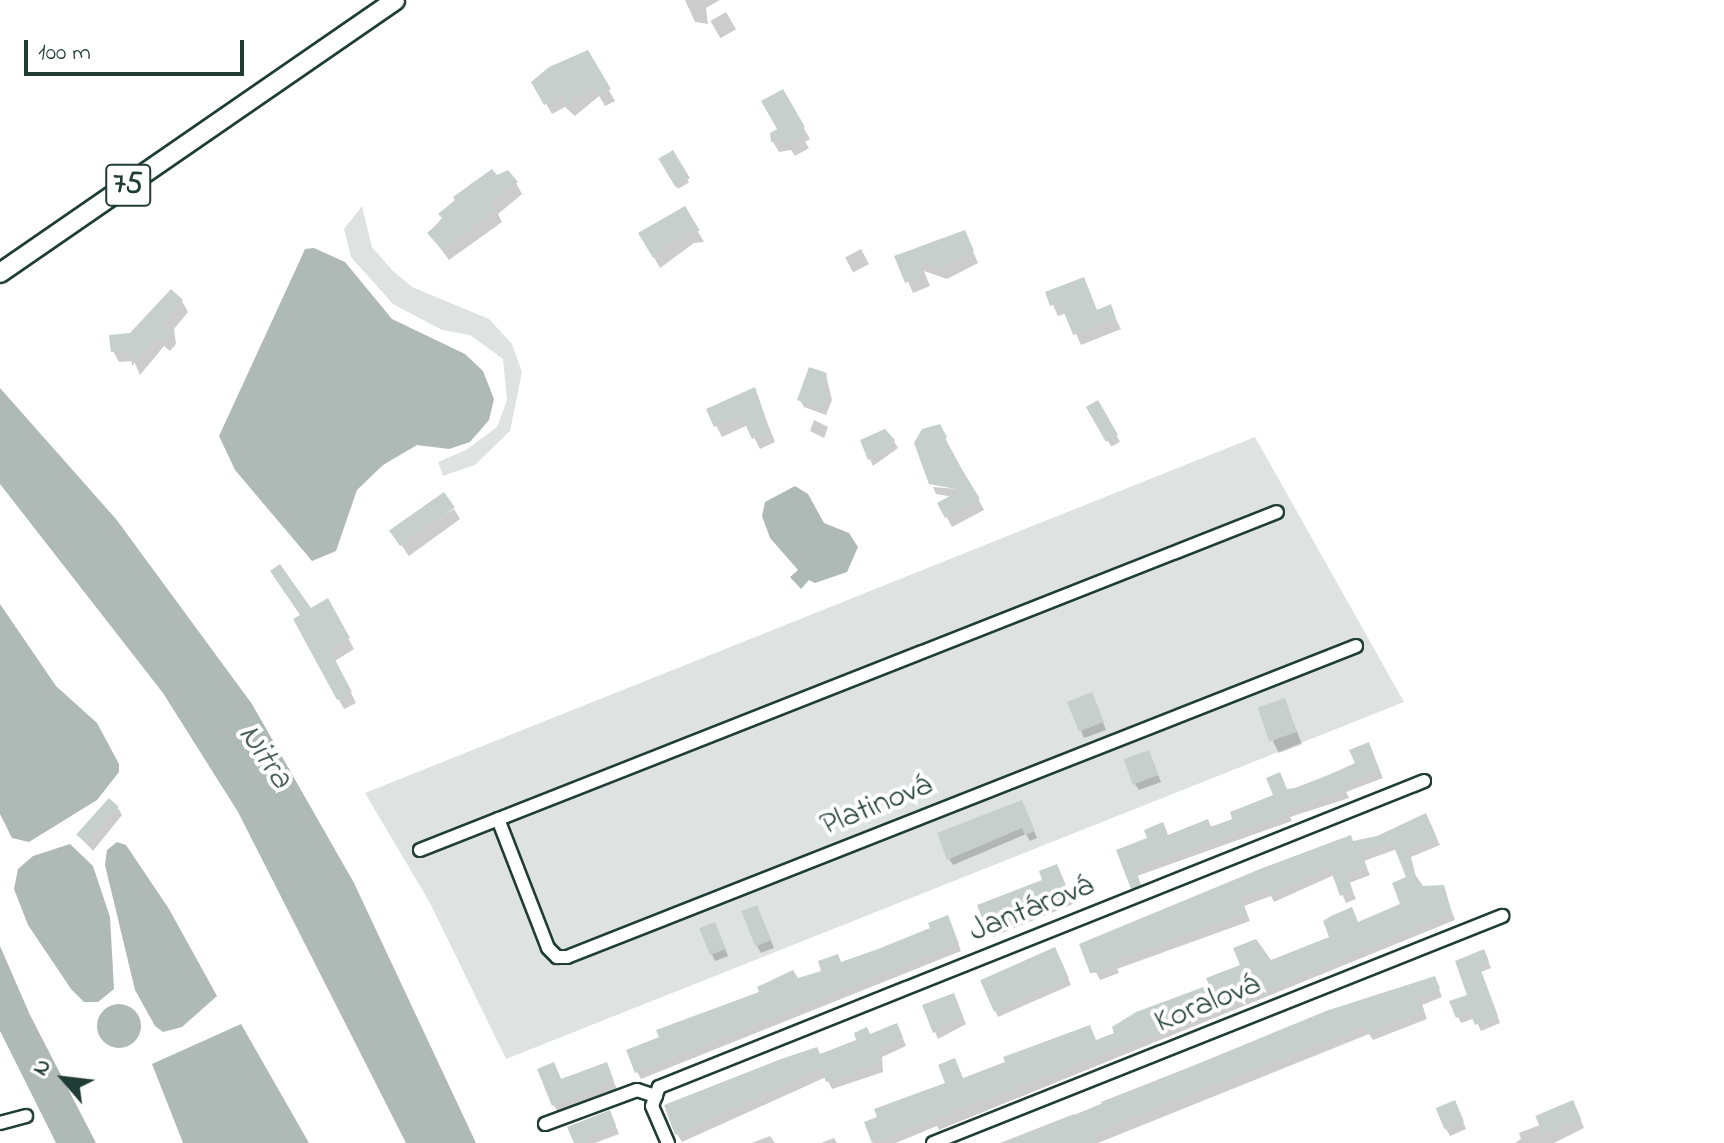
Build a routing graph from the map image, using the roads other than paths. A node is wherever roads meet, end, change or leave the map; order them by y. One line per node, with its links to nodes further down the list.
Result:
1 (395, 0): 2 (main road, 75)
2 (0, 273)
3 (1277, 512): 6 (street)
4 (1356, 646): 6 (street, Platinová)
5 (1424, 781): 9 (street, Jantárová)
6 (498, 819): 7 (street)
7 (420, 850)
8 (1502, 916): 14 (street, Koralová)
9 (657, 1092): 12 (street); 13 (street)
10 (26, 1116): 11 (street)
11 (0, 1123)
12 (545, 1124)
13 (668, 1143)
14 (933, 1143)

